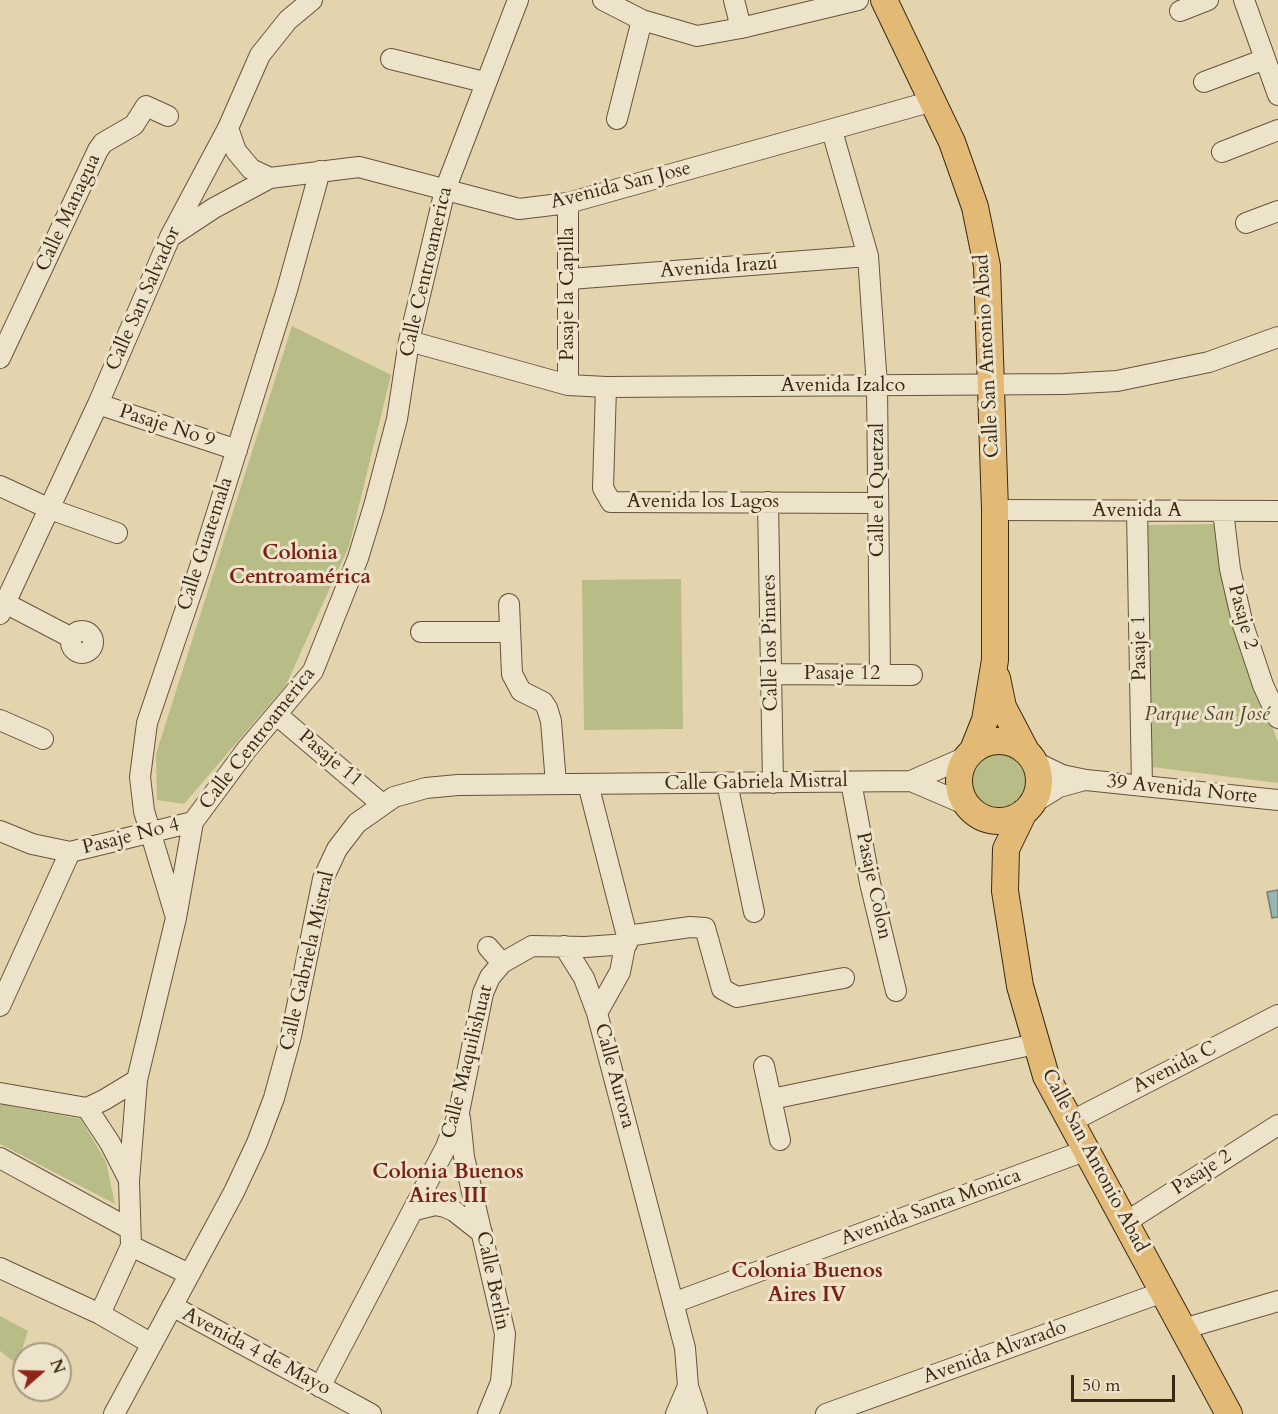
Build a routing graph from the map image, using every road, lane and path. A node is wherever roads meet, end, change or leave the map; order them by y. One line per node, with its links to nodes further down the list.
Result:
1 (312, 0): 20 (street, Calle San Salvador)
2 (518, 0): 14 (street, Calle Centroamerica)
3 (603, 0): 10 (street)
4 (734, 0): 11 (street)
5 (858, 0): 11 (street)
6 (884, 0): 17 (main road, Calle San Antonio Abad)
7 (1208, 0): 9 (street)
8 (1244, 0): 13 (street)
9 (1180, 11)
10 (642, 20): 11 (street); 19 (street)
11 (741, 28)
12 (392, 59): 14 (street)
13 (1265, 59): 15 (street); 16 (street)
14 (484, 82): 26 (street, Calle Centroamerica)
15 (1204, 82)
16 (1278, 95)
17 (933, 100): 22 (street, Avenida San Jose); 37 (main road, Calle San Antonio Abad)
18 (168, 116): 35 (street, Calle Managua)
19 (617, 119)
20 (228, 129): 25 (street); 30 (street, Calle San Salvador)
21 (1278, 130): 23 (street)
22 (832, 131): 27 (street, Avenida San Jose); 31 (street, Calle el Quetzal)
23 (1222, 152)
24 (320, 171): 25 (street, Avenida San Jose); 26 (street, Avenida San Jose); 41 (street, Calle Guatemala)
25 (270, 178): 30 (street, Avenida San Jose)
26 (445, 190): 27 (street, Avenida San Jose); 34 (street, Calle Centroamerica)
27 (568, 203): 32 (street, Pasaje la Capilla)
28 (1278, 211): 29 (street)
29 (1246, 223)
30 (170, 237): 40 (street, Calle San Salvador)
31 (868, 256): 32 (street, Avenida Irazú); 38 (street, Calle el Quetzal)
32 (570, 279): 36 (street, Pasaje la Capilla)
33 (1278, 337): 37 (street, Avenida Izalco)
34 (409, 341): 36 (street, Avenida Izalco); 60 (street, Calle Centroamerica)
35 (0, 358)
36 (568, 385): 39 (street, Avenida Izalco)
37 (991, 385): 38 (street, Avenida Izalco); 46 (main road, Calle San Antonio Abad)
38 (877, 386): 39 (street, Avenida Izalco); 44 (street, Calle el Quetzal)
39 (606, 387): 43 (street, Avenida los Lagos)
40 (98, 404): 41 (street, Pasaje No 9); 45 (street, Calle San Salvador)
41 (237, 450): 79 (street, Calle Guatemala)
42 (0, 486): 45 (street)
43 (768, 502): 44 (street, Avenida los Lagos); 57 (street, Calle los Pinares)
44 (877, 503): 58 (street, Calle el Quetzal)
45 (50, 509): 50 (street); 52 (street, Calle San Salvador)
46 (995, 510): 47 (street, Avenida A); 56 (main road, Calle San Antonio Abad)
47 (1137, 511): 48 (street, Avenida A); 73 (street, Pasaje 1)
48 (1223, 511): 49 (street, Avenida A); 61 (street, Pasaje 2)
49 (1278, 511)
50 (117, 533)
51 (509, 604): 54 (street)
52 (2, 608): 55 (street)
53 (421, 632): 54 (street)
54 (510, 632): 69 (street)
55 (72, 638)
56 (994, 660): 64 (main road, Calle San Antonio Abad); 65 (main road, Calle San Antonio Abad)
57 (772, 674): 58 (street, Pasaje 12); 71 (street, Calle los Pinares)
58 (880, 674): 59 (street, Pasaje 12)
59 (912, 675)
60 (277, 715): 75 (street, Pasaje 11); 78 (street, Calle Centroamerica)
61 (1278, 718)
62 (0, 720): 63 (street)
63 (43, 739)
64 (970, 753): 65 (main road); 67 (street, Calle Gabriela Mistral); 77 (main road)
65 (1029, 756): 66 (street, 39 Avenida Norte); 76 (main road)
66 (1086, 780): 73 (street, 39 Avenida Norte); 76 (street, 39 Avenida Norte)
67 (911, 781): 68 (street, Calle Gabriela Mistral); 77 (street, Calle Gabriela Mistral)
68 (851, 782): 71 (street, Calle Gabriela Mistral); 90 (street, Pasaje Colon)
69 (556, 783): 72 (street, Calle Gabriela Mistral); 75 (street, Calle Gabriela Mistral)
70 (727, 783): 71 (street, Calle Gabriela Mistral); 72 (street, Calle Gabriela Mistral); 83 (street)
71 (773, 783)
72 (588, 784): 85 (street, Calle Aurora)
73 (1142, 786): 74 (street, 39 Avenida Norte)
74 (1278, 801)
75 (382, 804): 112 (street, Calle Gabriela Mistral)
76 (1027, 808): 77 (main road); 82 (main road, Calle San Antonio Abad)
77 (971, 809): 82 (main road, Calle San Antonio Abad)
78 (193, 822): 79 (street, Pasaje No 4); 84 (street, Calle Centroamerica)
79 (149, 832): 81 (street, Pasaje No 4); 84 (street, Calle Guatemala)
80 (1, 834): 81 (street, Pasaje No 4)
81 (70, 852): 91 (street)
82 (1005, 891): 94 (main road, Calle San Antonio Abad)
83 (754, 912)
84 (176, 918): 96 (street, Calle Centroamerica)
85 (627, 940): 86 (street, Calle Maquilishuat); 89 (street); 92 (street, Calle Aurora)
86 (564, 946): 88 (street, Calle Maquilishuat); 92 (street)
87 (488, 947): 88 (street, Calle Maquilishuat)
88 (502, 963): 100 (street, Calle Maquilishuat)
89 (844, 978)
90 (896, 991)
91 (0, 1006)
92 (597, 1012): 115 (street, Calle Aurora)
93 (1278, 1015): 101 (street, Avenida C)
94 (1036, 1044): 98 (street); 101 (main road, Calle San Antonio Abad)
95 (764, 1066): 98 (street)
96 (137, 1080): 99 (street); 106 (street, Calle Centroamerica)
97 (0, 1093): 99 (street)
98 (772, 1099): 103 (street)
99 (87, 1108): 106 (street)
100 (459, 1112): 107 (street, Calle Maquilishuat); 109 (street, Calle Berlin)
101 (1072, 1120): 104 (main road, Calle San Antonio Abad)
102 (1278, 1125): 108 (street, Pasaje 2)
103 (780, 1140)
104 (1087, 1150): 108 (main road, Calle San Antonio Abad); 115 (street, Avenida Santa Monica)
105 (0, 1158): 110 (street)
106 (129, 1181): 110 (street, Calle Centroamerica)
107 (415, 1210): 109 (street); 121 (street, Calle Maquilishuat)
108 (1126, 1222): 113 (main road, Calle San Antonio Abad)
109 (482, 1233): 125 (street, Calle Berlin)
110 (131, 1238): 112 (street); 117 (street, Calle Centroamerica)
111 (0, 1268): 117 (street)
112 (189, 1274): 116 (street, Calle Gabriela Mistral)
113 (1163, 1292): 118 (main road, Calle San Antonio Abad); 128 (street, Avenida Alvarado)
114 (1278, 1300): 118 (street)
115 (673, 1303): 120 (street, Calle Aurora)
116 (172, 1306): 119 (street, Calle Gabriela Mistral); 121 (street, Avenida 4 de Mayo)
117 (100, 1314): 119 (street)
118 (1183, 1329): 122 (main road, Calle San Antonio Abad)
119 (152, 1344): 123 (street, Calle Gabriela Mistral)
120 (688, 1386): 126 (street); 127 (street)
121 (320, 1387): 124 (street, Avenida 4 de Mayo)
122 (1222, 1412)
123 (114, 1414)
124 (371, 1414)
125 (488, 1414)
126 (676, 1414)
127 (697, 1414)
128 (826, 1414)

